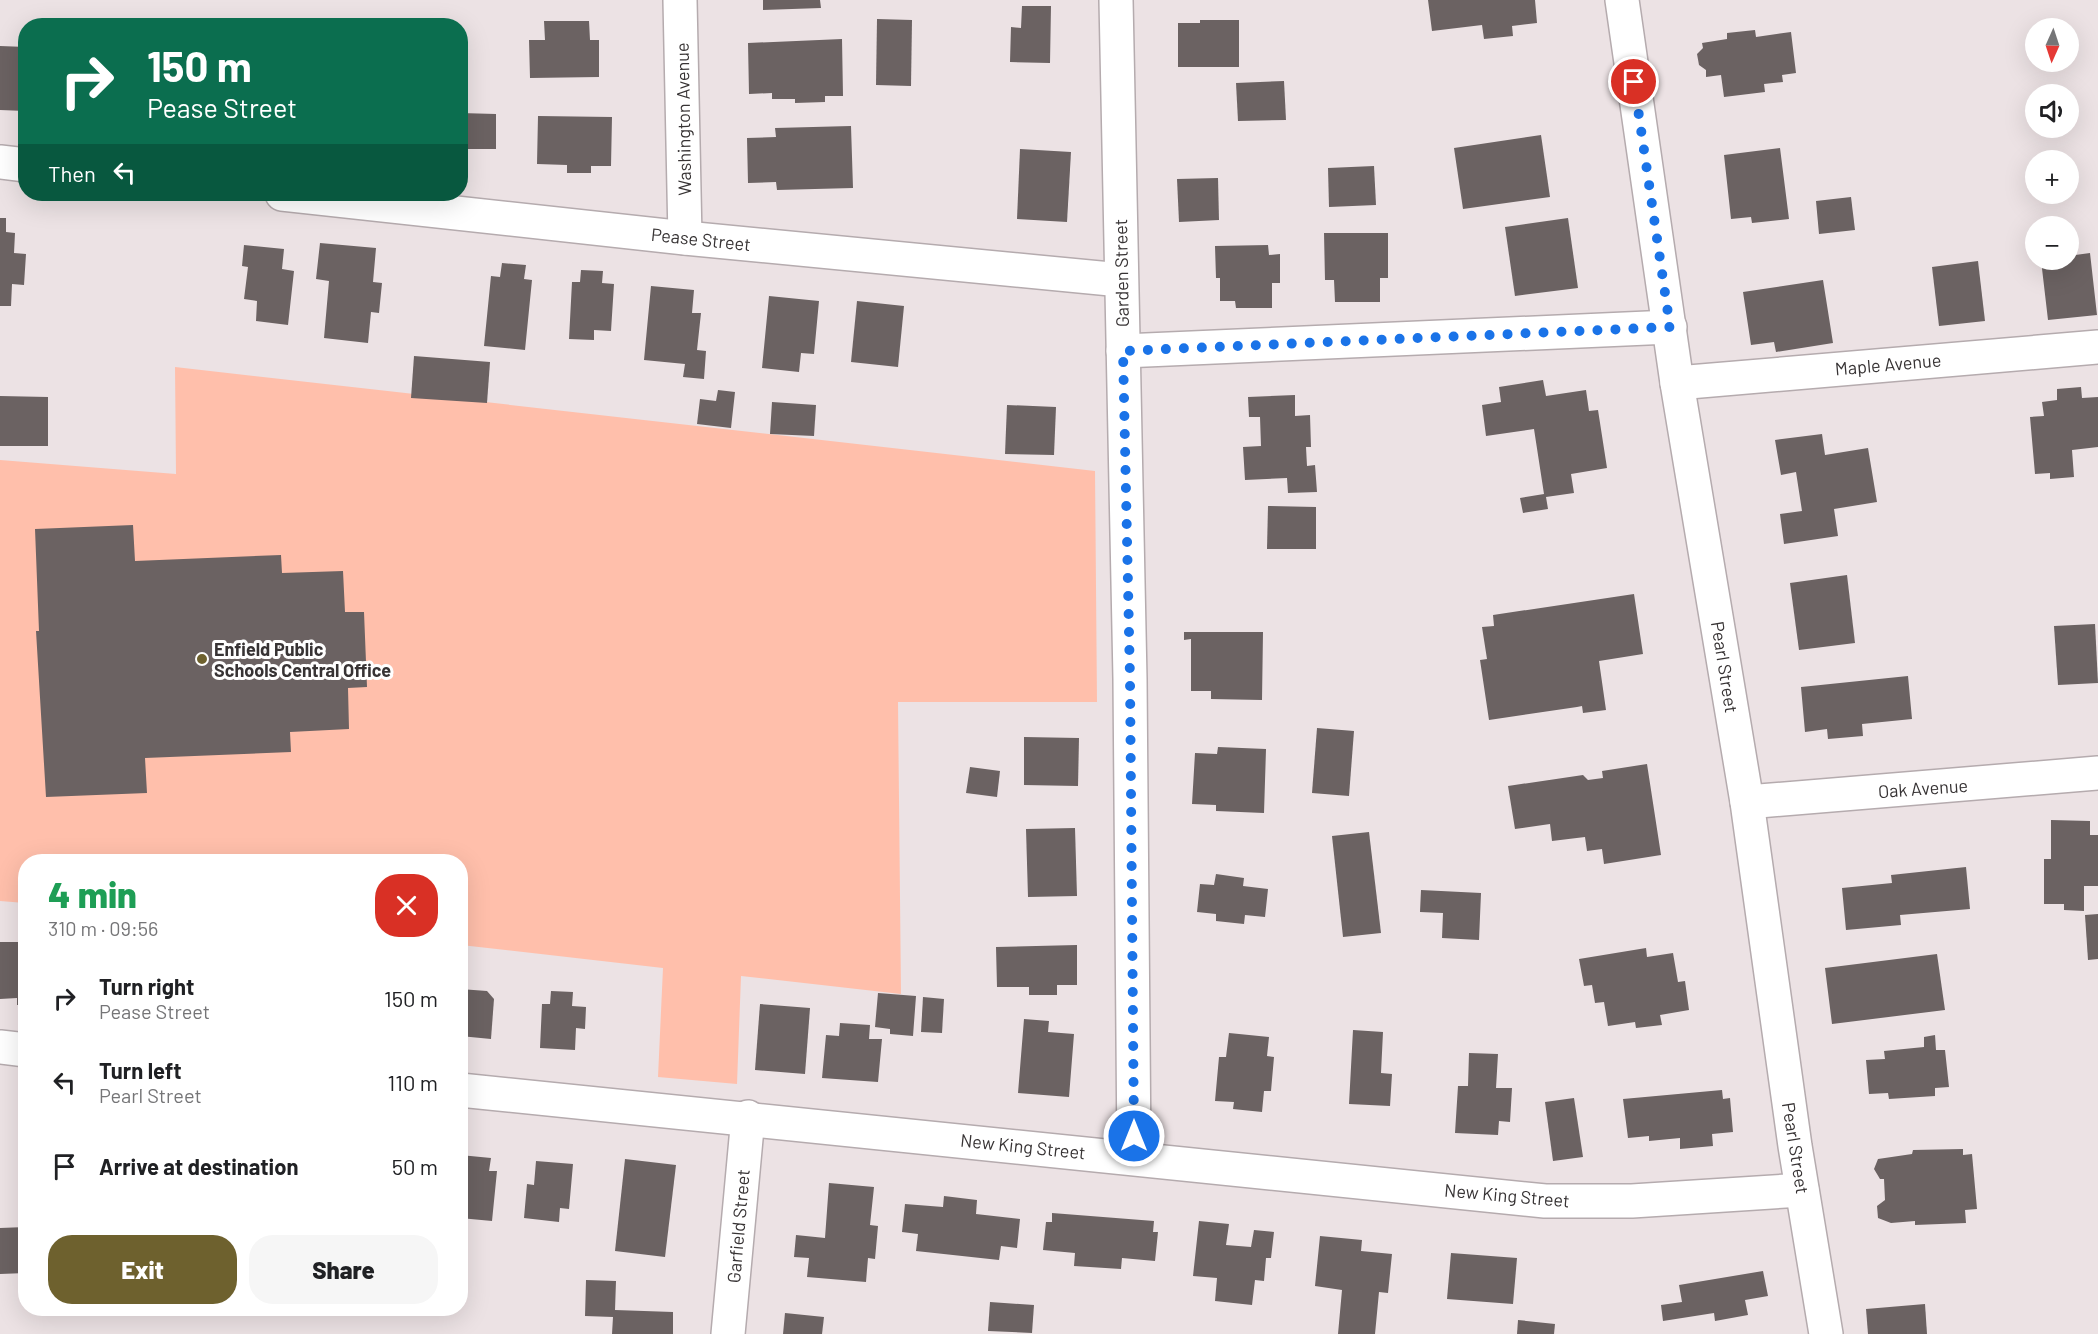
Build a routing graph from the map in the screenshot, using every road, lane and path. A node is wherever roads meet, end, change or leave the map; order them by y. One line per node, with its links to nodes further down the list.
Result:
1 (680, 0): 7 (street, Washington Avenue)
2 (1116, 0): 8 (street, Garden Street)
3 (1622, 0): 9 (street, Pearl Street)
4 (0, 162): 5 (street)
5 (18, 164)
6 (346, 201): 7 (street, Pease Street)
7 (686, 238): 8 (street, Pease Street)
8 (1121, 280): 11 (street, Garden Street)
9 (1670, 327): 11 (street); 12 (street, Pearl Street)
10 (2098, 347): 12 (street, Maple Avenue)
11 (1123, 351): 19 (street, Garden Street)
12 (1677, 382): 14 (street, Pearl Street)
13 (2098, 773): 14 (street, Oak Avenue)
14 (1747, 802): 20 (street, Pearl Street)
15 (0, 1047): 16 (street)
16 (18, 1049)
17 (468, 1091): 18 (street, New King Street)
18 (748, 1117): 19 (street, New King Street); 21 (street, Garfield Street)
19 (1134, 1157): 20 (street, New King Street)
20 (1802, 1190): 22 (street, Pearl Street)
21 (728, 1334)
22 (1826, 1334)

